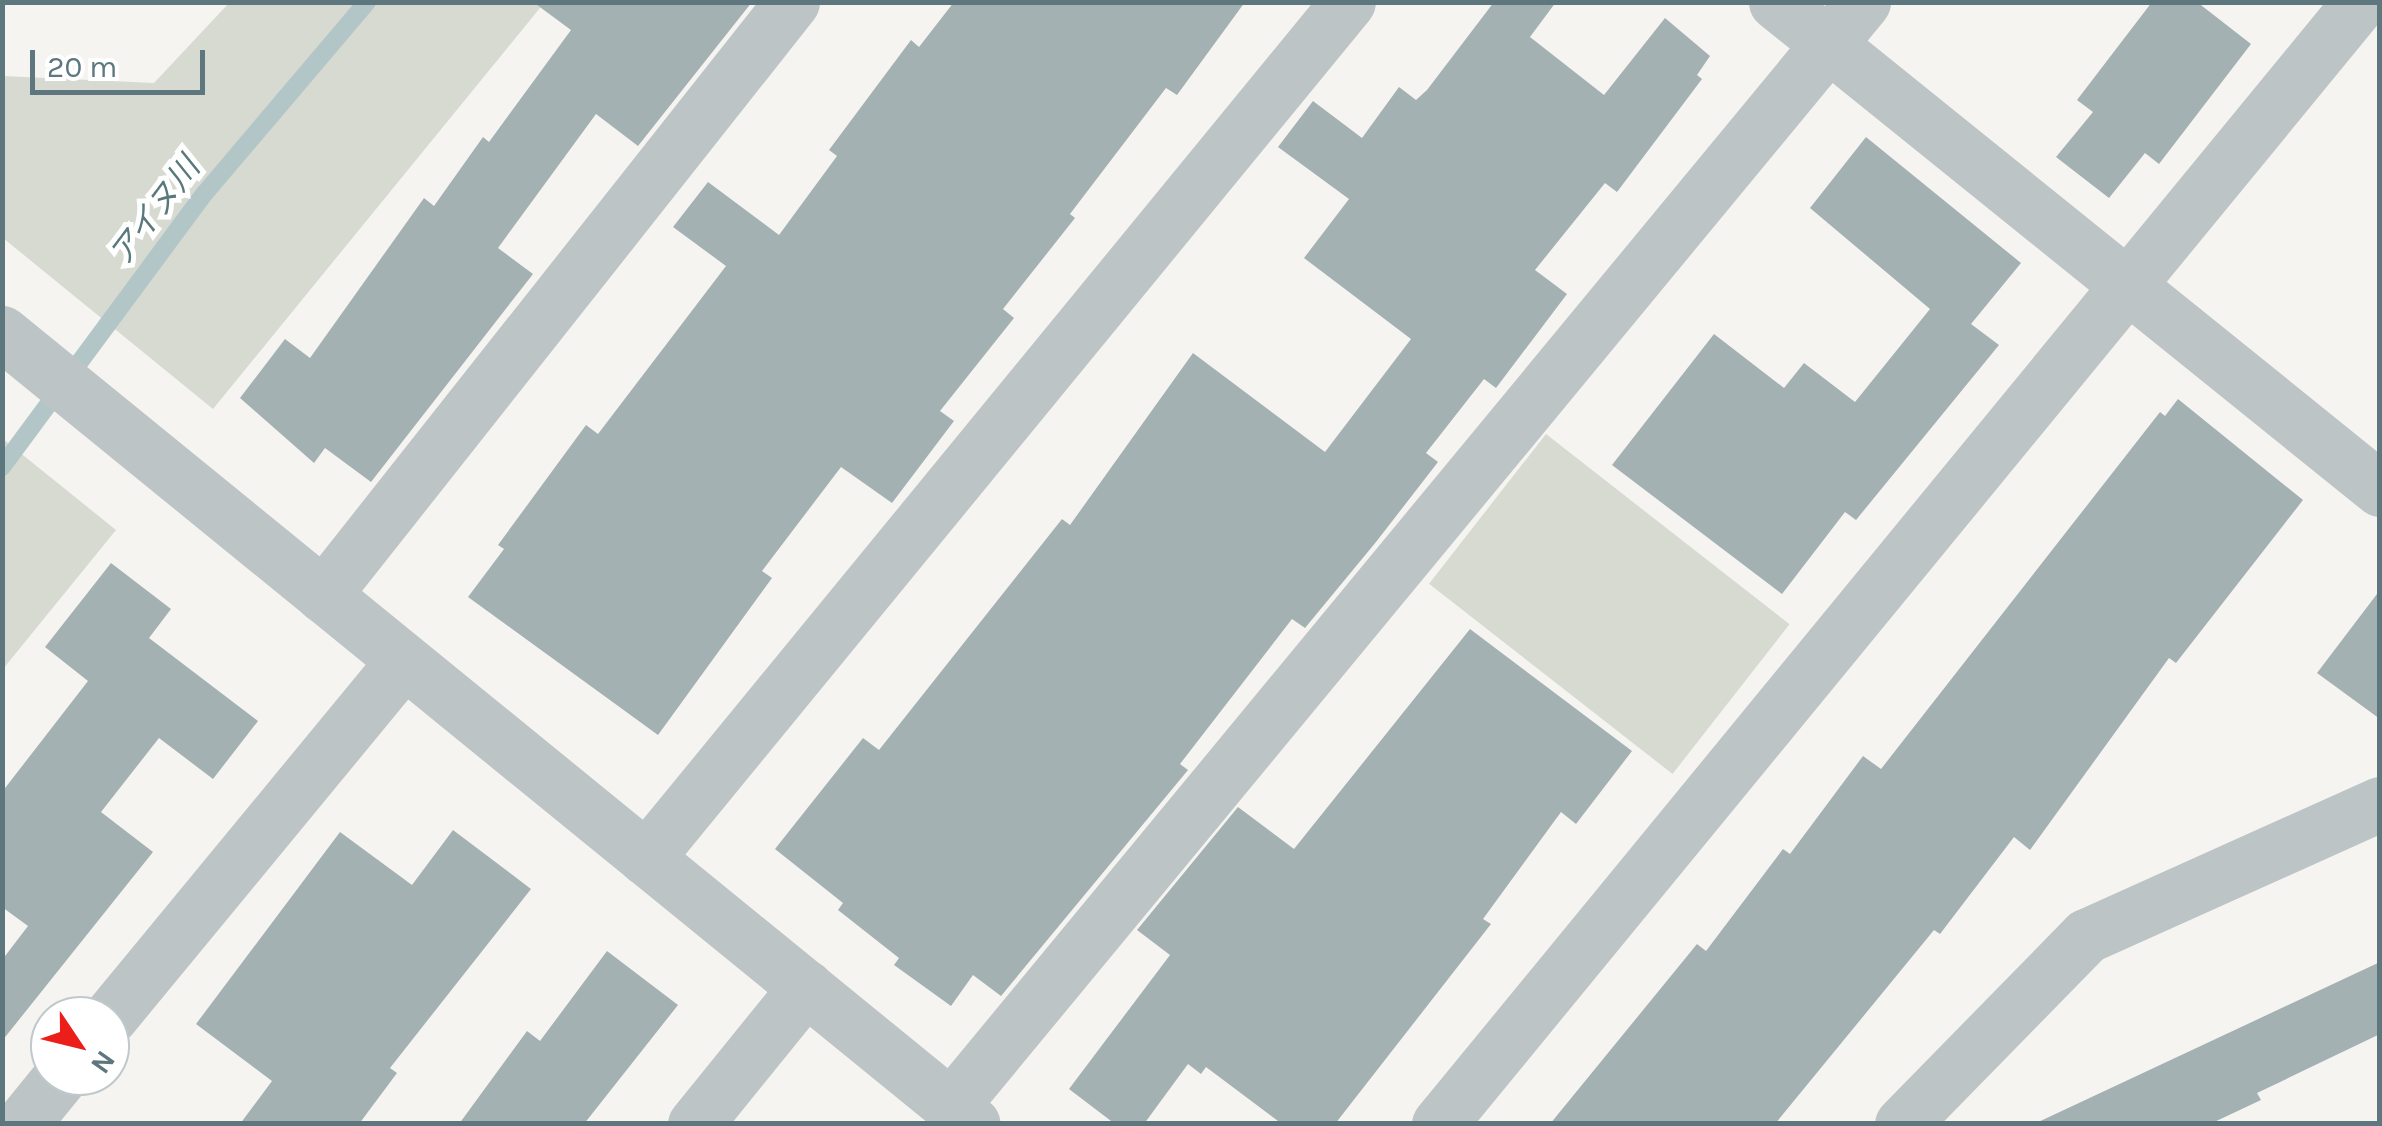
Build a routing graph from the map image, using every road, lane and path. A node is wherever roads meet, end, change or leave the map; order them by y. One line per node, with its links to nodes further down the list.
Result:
1 (792, 2): 10 (street)
2 (1348, 2): 13 (street)
3 (1776, 2): 6 (street)
4 (1863, 2): 6 (street)
5 (2360, 2): 7 (street)
6 (1828, 44): 7 (street); 17 (street)
7 (2128, 284): 9 (street); 20 (street)
8 (2, 334): 10 (street)
9 (2380, 490)
10 (322, 595): 11 (street)
11 (404, 661): 13 (street); 15 (street)
12 (2380, 804): 21 (street)
13 (646, 858): 14 (street)
14 (806, 987): 17 (street); 19 (street)
15 (127, 996)
16 (45, 1096): 18 (street)
17 (962, 1114)
18 (22, 1124)
19 (695, 1124)
20 (1439, 1124)
21 (1902, 1124)

